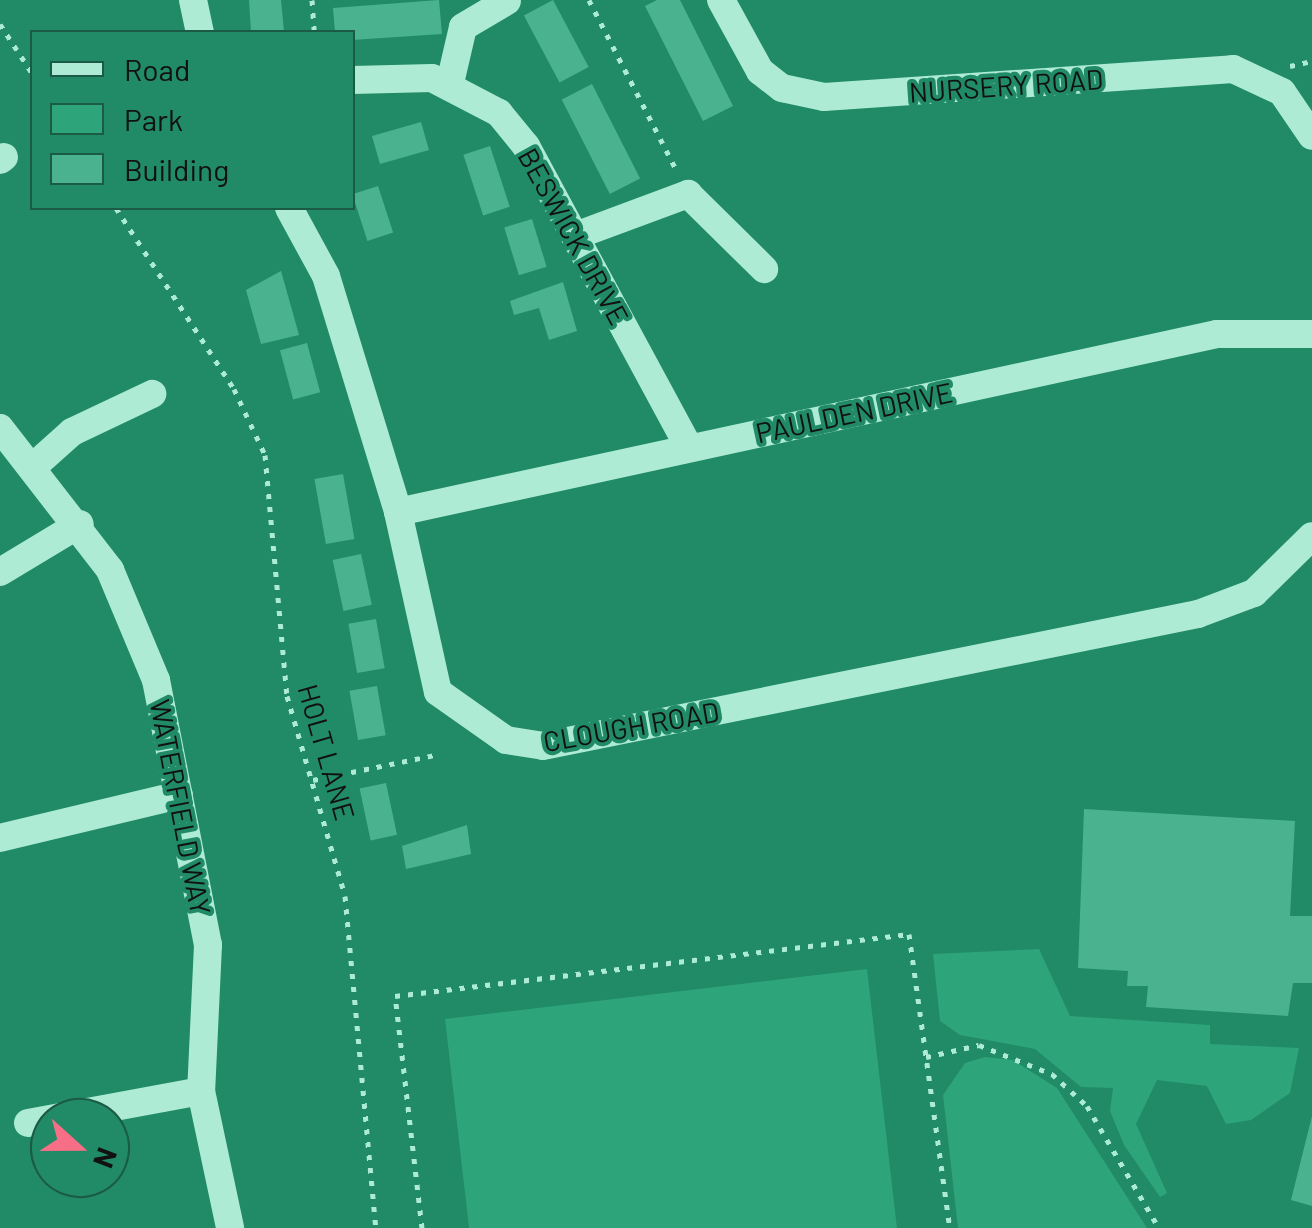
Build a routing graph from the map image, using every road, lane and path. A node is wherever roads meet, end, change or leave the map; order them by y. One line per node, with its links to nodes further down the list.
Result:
1 (193, 0): 7 (street)
2 (312, 0): 8 (path)
3 (589, 0): 13 (path)
4 (721, 0): 12 (street, NURSERY ROAD)
5 (507, 1): 11 (street)
6 (0, 24): 9 (path)
7 (200, 30)
8 (314, 30)
9 (30, 70)
10 (355, 80): 11 (street)
11 (450, 83): 16 (street, BESWICK DRIVE)
12 (1312, 136)
13 (660, 140)
14 (117, 210): 28 (path, HOLT LANE)
15 (290, 210): 23 (street, CLOUGH ROAD)
16 (575, 236): 17 (street); 21 (street, BESWICK DRIVE)
17 (764, 269)
18 (1312, 334): 21 (street, PAULDEN DRIVE)
19 (152, 394): 22 (street)
20 (0, 428): 22 (street, WATERFIELD WAY)
21 (689, 447): 23 (street, PAULDEN DRIVE)
22 (34, 466): 24 (street, WATERFIELD WAY)
23 (398, 512): 25 (street, CLOUGH ROAD)
24 (80, 524): 26 (street); 29 (street, WATERFIELD WAY)
25 (1312, 536)
26 (0, 572)
27 (435, 756): 28 (path)
28 (314, 780): 35 (path, HOLT LANE)
29 (179, 795): 30 (street); 32 (street, WATERFIELD WAY)
30 (4, 847)
31 (926, 1057): 36 (path); 37 (path); 38 (path)
32 (201, 1091): 33 (street); 34 (street, WATERFIELD WAY)
33 (28, 1123)
34 (230, 1228)
35 (376, 1228)
36 (422, 1228)
37 (950, 1228)
38 (1159, 1228)

